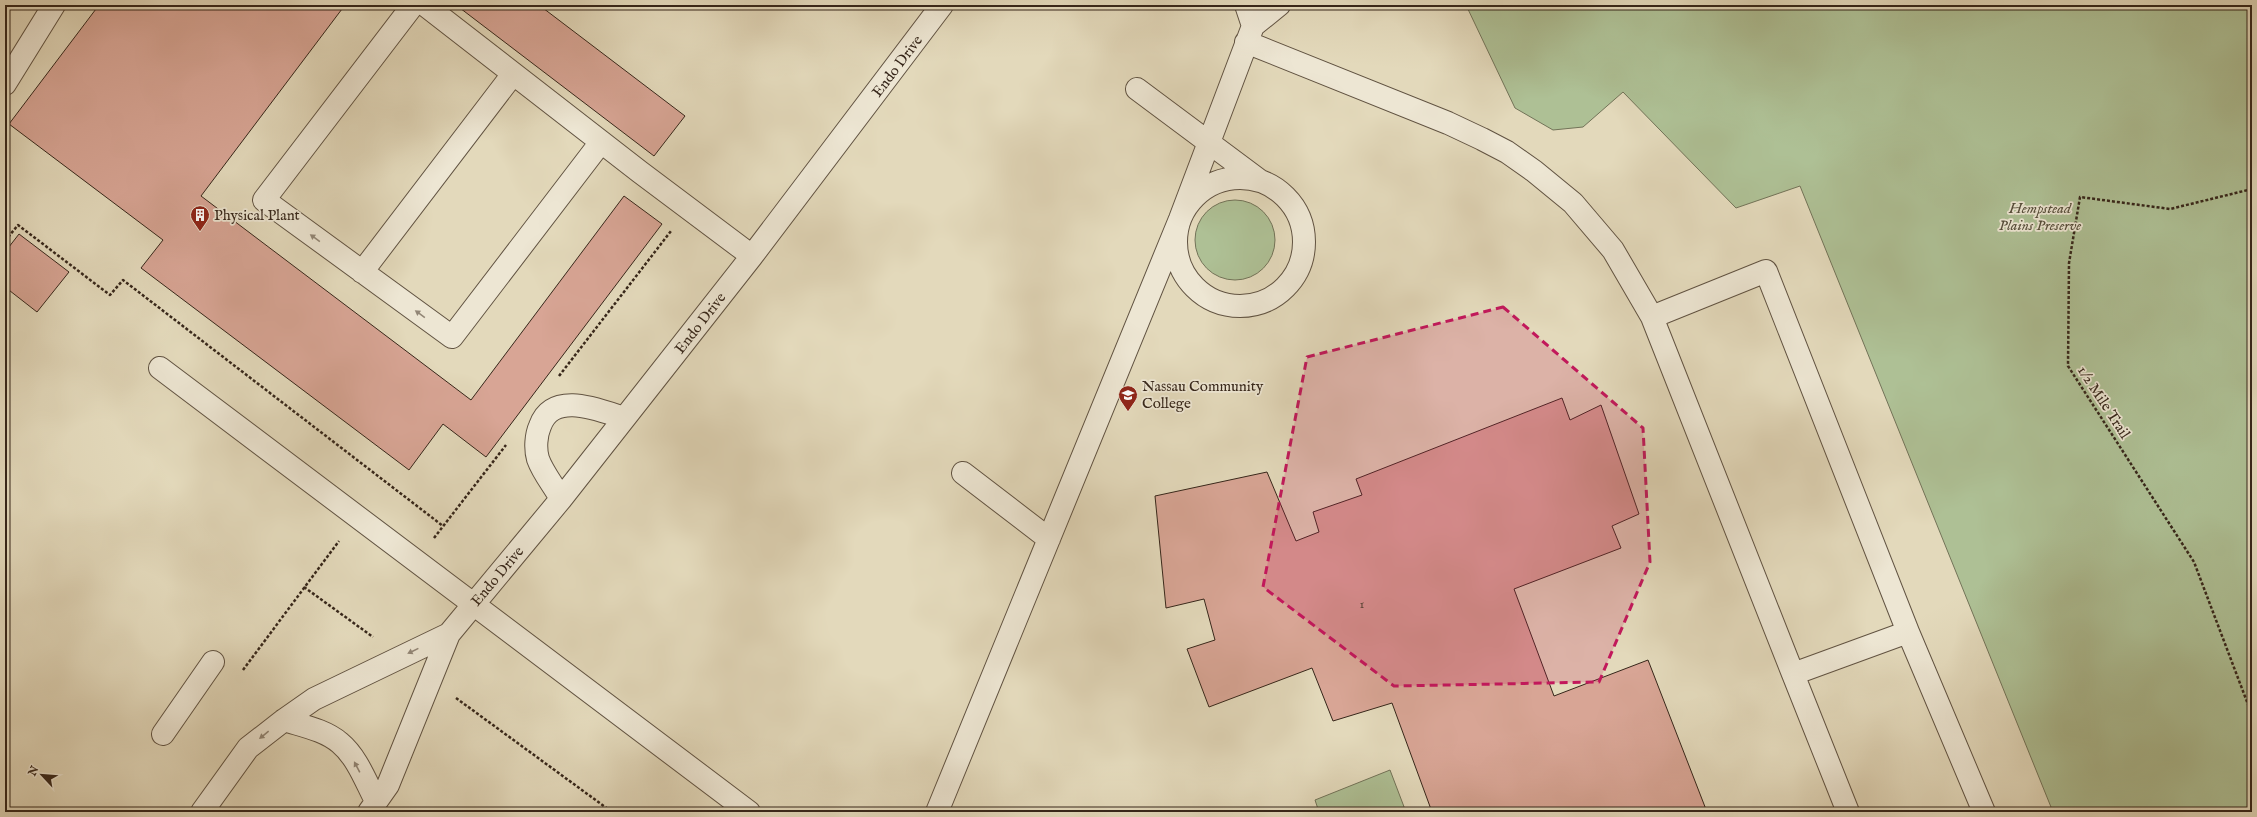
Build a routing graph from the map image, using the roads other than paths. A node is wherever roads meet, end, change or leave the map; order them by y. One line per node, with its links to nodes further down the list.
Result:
1 (54, 5): 9 (lane)
2 (413, 5): 16 (lane, one-way to 2)
3 (425, 5): 8 (lane)
4 (942, 5): 15 (lane, Endo Drive)
5 (1246, 5): 7 (lane)
6 (1279, 5): 7 (lane)
7 (1249, 34): 12 (lane); 17 (lane)
8 (513, 74): 11 (lane); 16 (lane)
9 (5, 84)
10 (1137, 89): 12 (lane)
11 (601, 142): 15 (lane); 16 (lane, one-way to 16)
12 (1210, 143): 13 (lane); 14 (lane)
13 (1259, 180): 14 (lane); 14 (lane)
14 (1180, 219): 22 (lane)
15 (752, 256): 19 (lane, Endo Drive)
16 (362, 272)
17 (1652, 317): 24 (lane); 27 (lane)
18 (160, 368): 23 (lane)
19 (624, 418): 21 (lane, Endo Drive); 21 (lane)
20 (963, 473): 22 (lane)
21 (561, 499): 23 (lane, Endo Drive)
22 (1049, 539): 33 (lane)
23 (473, 605): 25 (lane, Endo Drive); 32 (lane)
24 (1908, 632): 27 (lane); 35 (lane)
25 (449, 634): 28 (lane, Endo Drive, one-way to 28); 30 (lane, Endo Drive)
26 (213, 662): 29 (lane)
27 (1793, 674): 34 (lane)
28 (284, 720): 30 (lane, one-way to 28); 31 (lane, Endo Drive, one-way to 31)
29 (163, 734)
30 (373, 806)
31 (202, 812)
32 (749, 812)
33 (937, 812)
34 (1848, 812)
35 (1984, 812)

